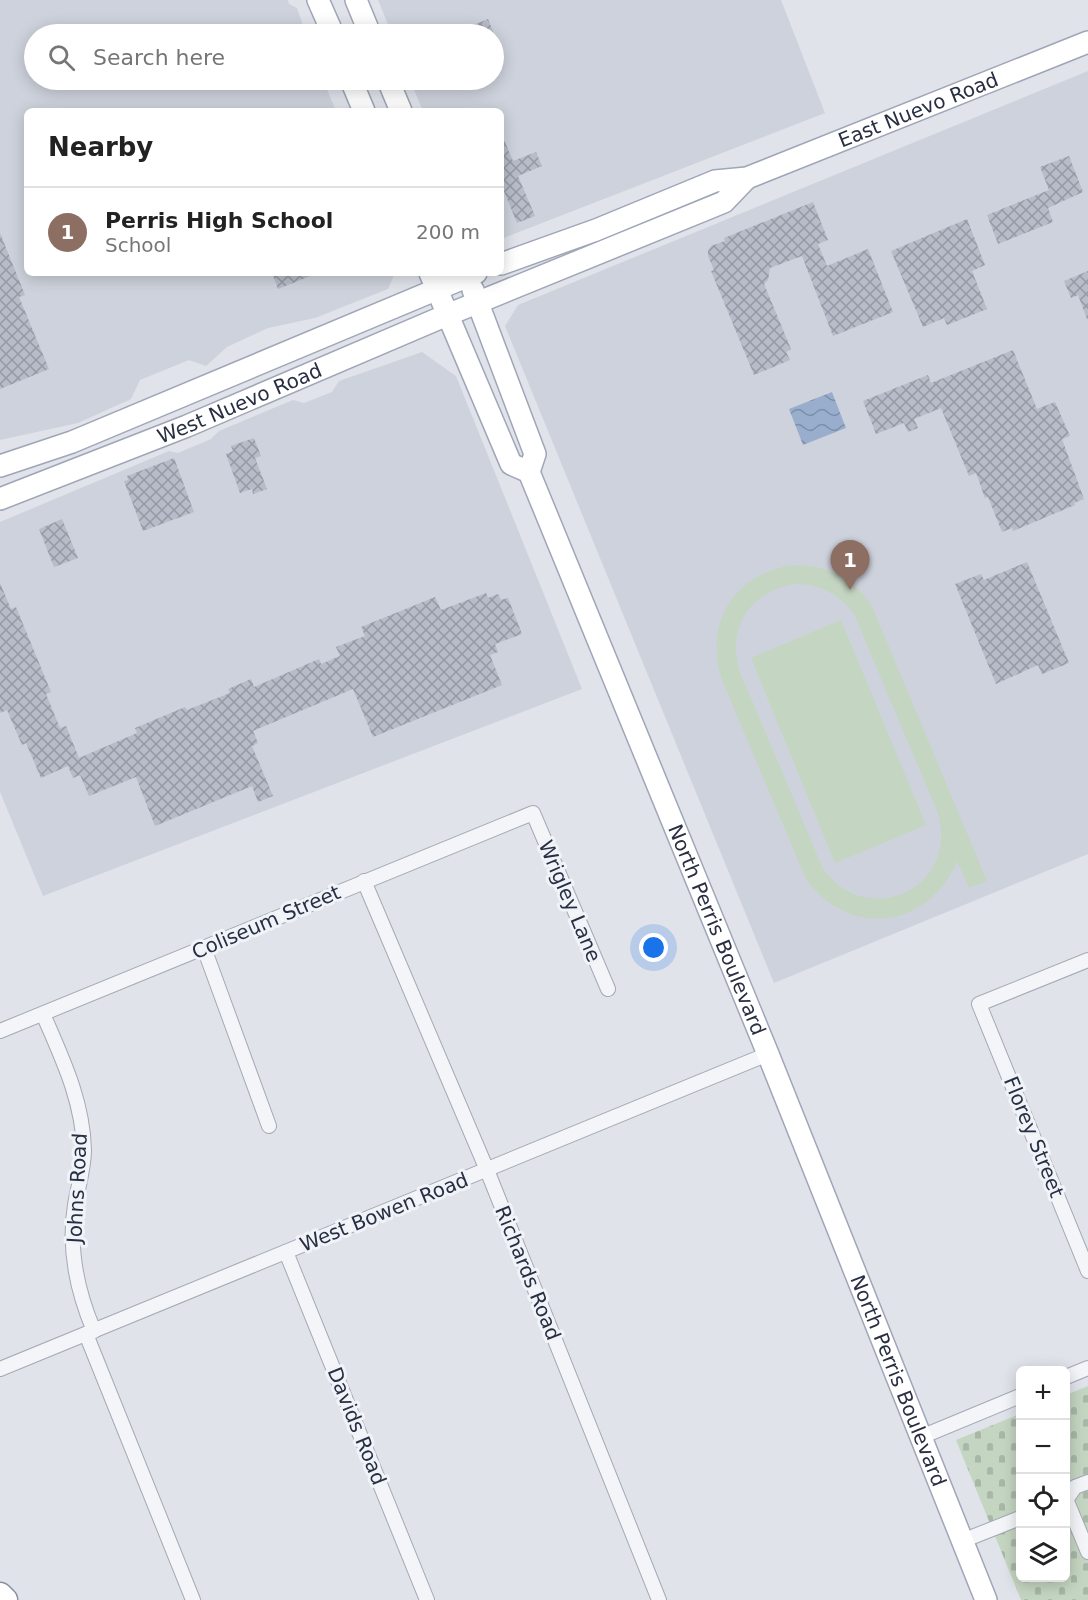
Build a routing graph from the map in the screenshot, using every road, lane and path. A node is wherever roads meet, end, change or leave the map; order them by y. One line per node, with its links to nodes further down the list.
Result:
1 (318, 0): 3 (main road)
2 (356, 0): 4 (main road)
3 (329, 24)
4 (366, 24)
5 (1088, 42): 10 (main road, East Nuevo Road)
6 (355, 90): 8 (main road)
7 (392, 90): 9 (main road)
8 (363, 108)
9 (400, 108)
10 (747, 178): 11 (main road, East Nuevo Road); 15 (main road, East Nuevo Road)
11 (504, 263)
12 (460, 276): 14 (main road, West Nuevo Road)
13 (470, 276): 15 (main road)
14 (434, 281): 16 (main road, North Perris Boulevard); 17 (main road, West Nuevo Road)
15 (477, 303): 16 (main road, West Nuevo Road); 19 (main road)
16 (447, 315): 19 (main road, North Perris Boulevard); 21 (main road, West Nuevo Road)
17 (72, 441): 18 (main road, West Nuevo Road); 20 (main road)
18 (0, 466)
19 (529, 472): 29 (main road, North Perris Boulevard)
20 (0, 480)
21 (0, 499)
22 (533, 813): 23 (street, Coliseum Street); 26 (street, Wrigley Lane)
23 (364, 881): 24 (street, Coliseum Street); 31 (street, Richards Road)
24 (204, 948): 27 (street, Coliseum Street); 30 (street)
25 (1088, 960): 33 (street, Florey Street)
26 (608, 989)
27 (43, 1014): 28 (street, Coliseum Street); 34 (street, Johns Road)
28 (0, 1031)
29 (768, 1054): 31 (street, West Bowen Road); 39 (main road, North Perris Boulevard)
30 (269, 1126)
31 (487, 1170): 32 (street, West Bowen Road); 50 (street, Richards Road)
32 (286, 1252): 34 (street, West Bowen Road); 49 (street, Davids Road)
33 (1088, 1271)
34 (90, 1333): 36 (street, West Bowen Road); 48 (street, Johns Road)
35 (1088, 1368): 37 (street)
36 (0, 1369)
37 (1070, 1375)
38 (1016, 1398): 39 (street)
39 (921, 1437): 44 (main road, North Perris Boulevard)
40 (1088, 1482): 41 (street)
41 (1070, 1494)
42 (1070, 1509): 45 (street)
43 (1016, 1520): 44 (street)
44 (962, 1541): 51 (main road, North Perris Boulevard)
45 (1088, 1552)
46 (0, 1595): 47 (highway)
47 (5, 1600)
48 (193, 1600)
49 (427, 1600)
50 (660, 1600)
51 (986, 1600)

